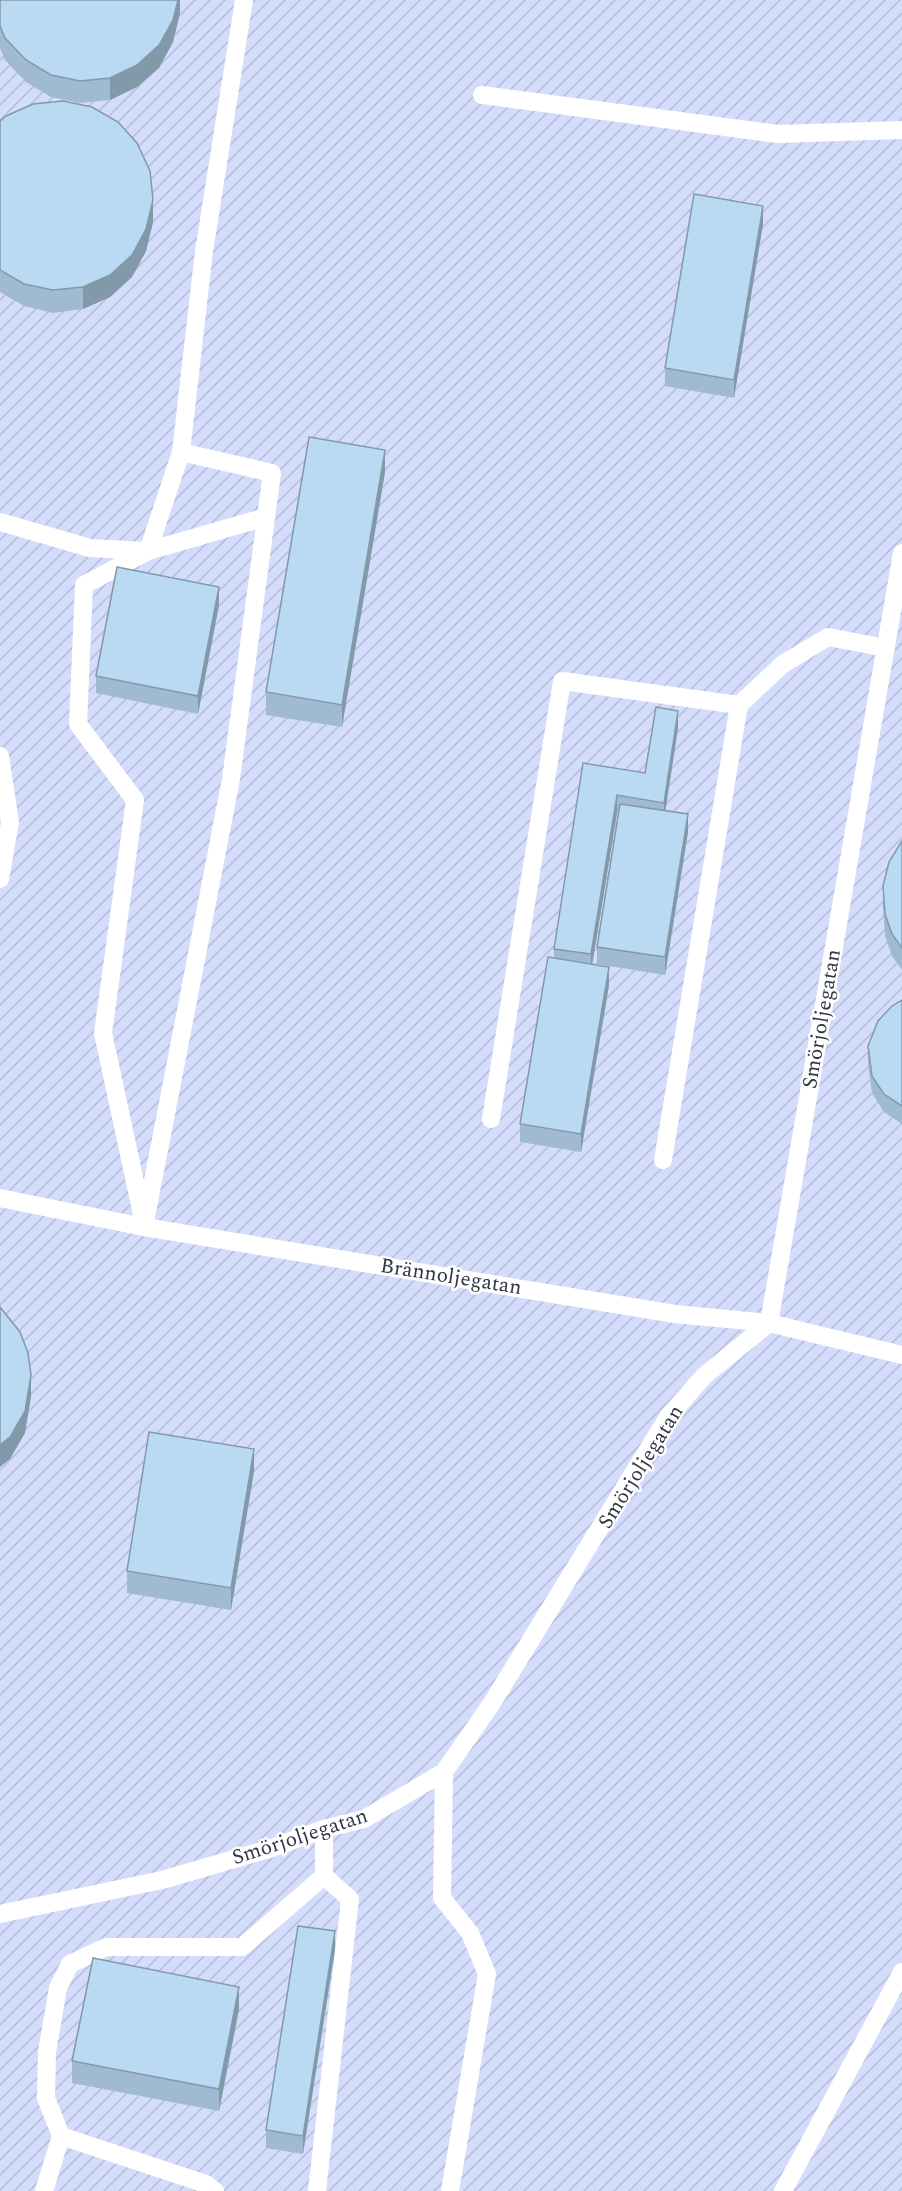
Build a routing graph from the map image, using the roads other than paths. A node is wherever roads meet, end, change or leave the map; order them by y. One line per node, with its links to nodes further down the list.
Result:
1 (244, 0): 4 (lane)
2 (482, 95): 3 (lane)
3 (902, 130)
4 (182, 452): 5 (lane); 7 (lane)
5 (266, 517): 7 (lane); 16 (lane)
6 (0, 522): 7 (lane)
7 (148, 551): 16 (lane)
8 (902, 553): 9 (lane, Smörjoljegatan)
9 (886, 648): 10 (lane); 17 (lane, Smörjoljegatan)
10 (739, 705): 13 (lane); 14 (lane)
11 (0, 756): 12 (lane)
12 (0, 879)
13 (491, 1119)
14 (663, 1160)
15 (0, 1198): 16 (lane, Brännoljegatan)
16 (144, 1227): 17 (lane, Brännoljegatan)
17 (769, 1323): 18 (lane, Brännoljegatan); 19 (lane, Smörjoljegatan)
18 (902, 1355)
19 (444, 1772): 20 (lane, Smörjoljegatan); 28 (lane)
20 (324, 1829): 21 (lane); 22 (lane, Smörjoljegatan)
21 (324, 1876): 24 (lane); 27 (lane)
22 (0, 1914)
23 (902, 1972): 29 (lane)
24 (61, 2136): 25 (lane); 26 (lane)
25 (44, 2191)
26 (215, 2191)
27 (317, 2191)
28 (450, 2191)
29 (783, 2191)

